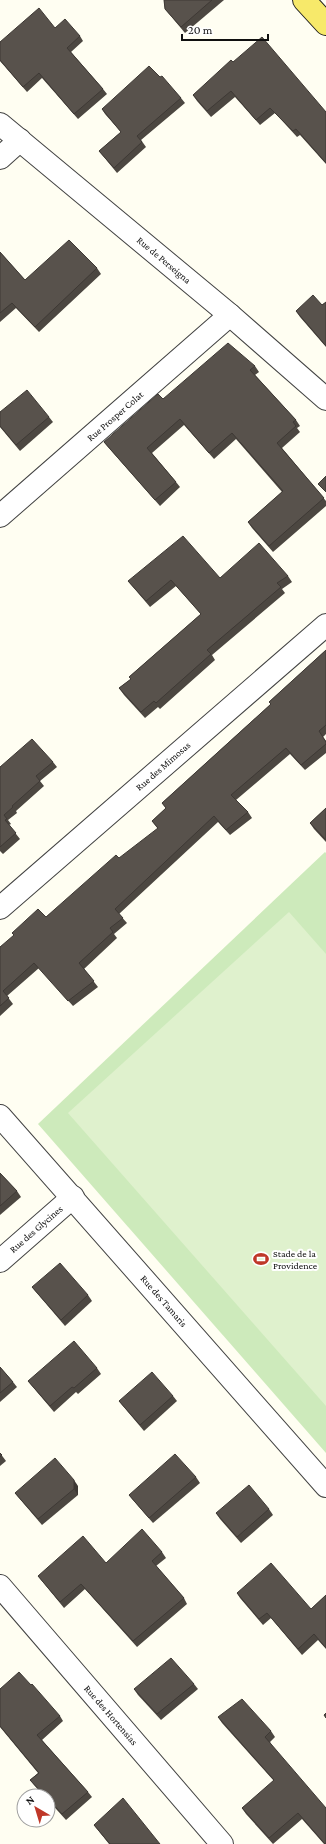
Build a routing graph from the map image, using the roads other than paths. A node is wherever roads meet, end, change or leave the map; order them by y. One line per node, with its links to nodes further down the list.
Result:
1 (304, 0): 2 (main road)
2 (326, 24)
3 (0, 124): 4 (street, Rue de Perseigna)
4 (20, 140): 5 (street); 6 (street, Rue de Perseigna)
5 (0, 158)
6 (230, 315): 7 (street, Rue de Perseigna); 8 (street, Rue Prosper Colat)
7 (326, 399)
8 (0, 516)
9 (326, 625): 10 (street, Rue des Mimosas)
10 (0, 908)
11 (0, 1116): 12 (street, Rue des Tamaris)
12 (73, 1197): 13 (street, Rue des Glycines); 14 (street, Rue des Tamaris)
13 (0, 1261)
14 (326, 1486)
15 (0, 1586): 16 (street, Rue des Hortensias)
16 (222, 1844)

